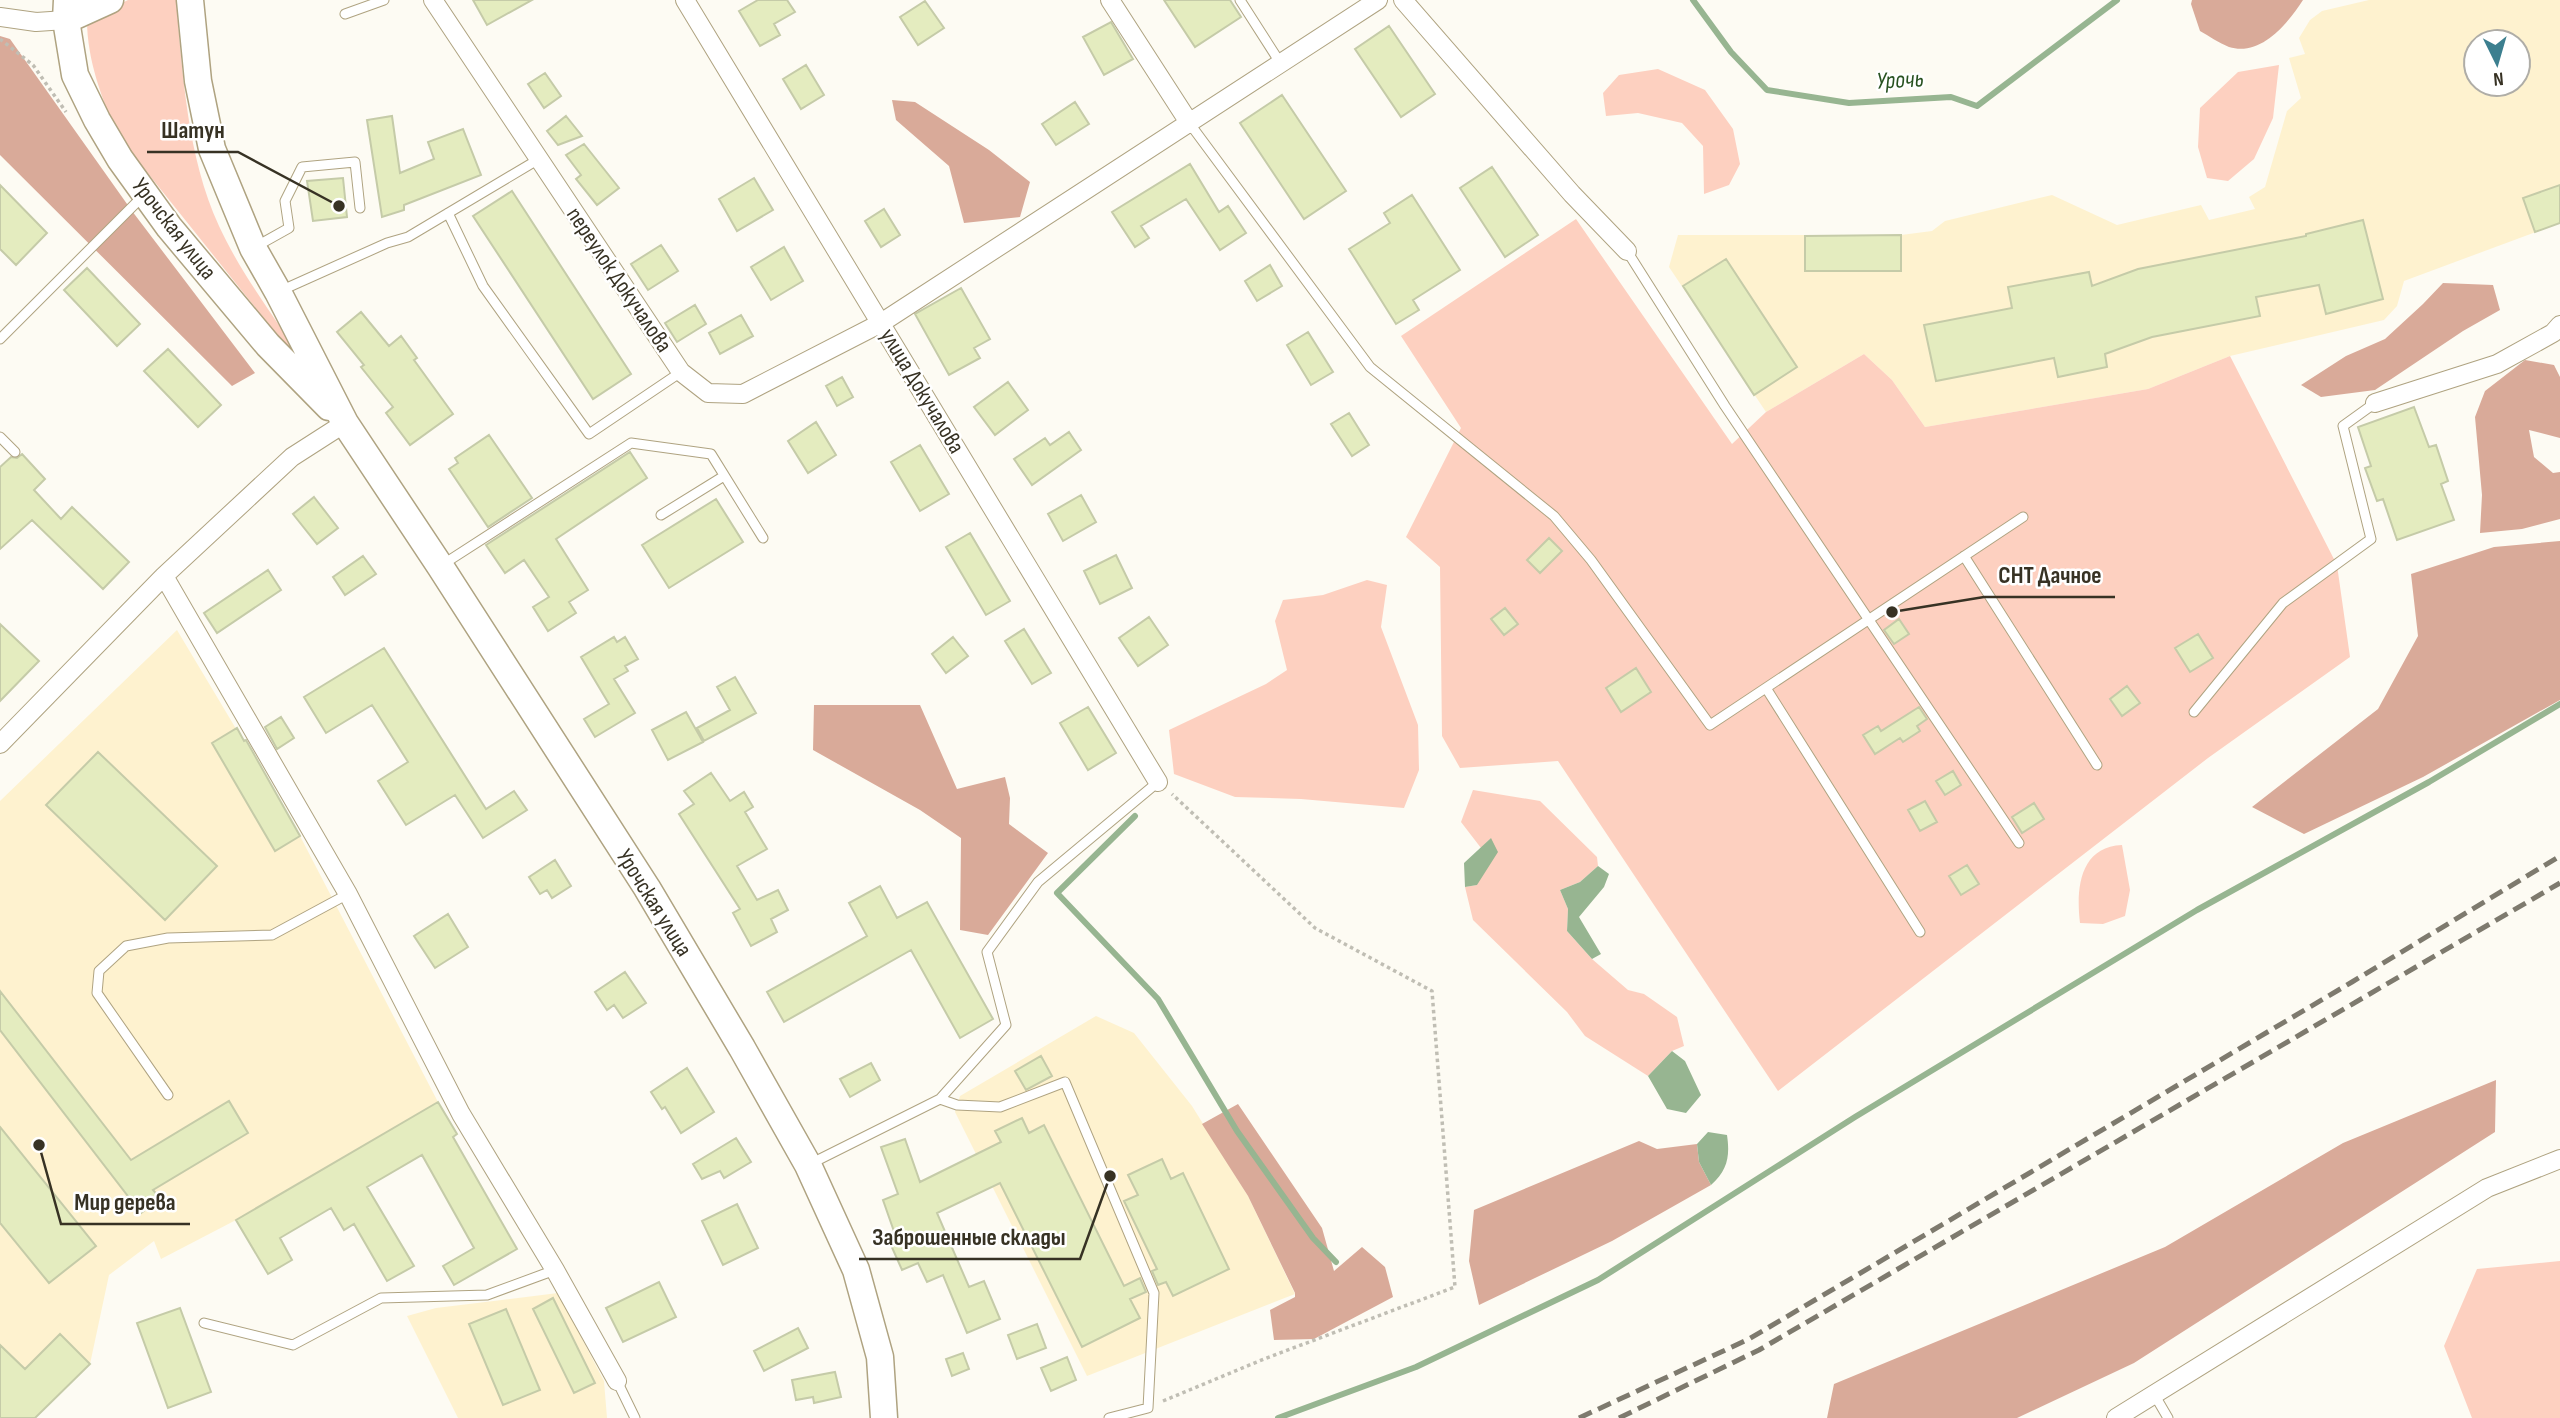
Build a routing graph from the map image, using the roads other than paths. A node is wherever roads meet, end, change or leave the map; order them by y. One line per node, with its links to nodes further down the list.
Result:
1 (110, 0): 10 (main road)
2 (190, 0): 19 (main road, Урочская улица)
3 (384, 0): 11 (lane)
4 (433, 0): 15 (street, переулок Докучалова)
5 (685, 0): 22 (street, улица Докучалова)
6 (1110, 0): 14 (street)
7 (1240, 0): 13 (lane)
8 (1378, 0): 13 (street, переулок Докучалова)
9 (1403, 0): 20 (street)
10 (67, 10): 12 (street); 16 (main road, Урочская улица)
11 (345, 14)
12 (0, 17)
13 (1281, 64): 14 (street, переулок Докучалова)
14 (1190, 124): 22 (street, переулок Докучалова); 38 (lane)
15 (538, 159): 18 (lane); 25 (street, переулок Докучалова)
16 (145, 194): 24 (lane); 27 (main road, Урочская улица)
17 (360, 208): 19 (lane)
18 (448, 213): 21 (lane); 25 (lane)
19 (253, 248): 21 (main road, Урочская улица)
20 (1627, 251): 37 (lane)
21 (278, 292): 27 (main road, Урочская улица)
22 (881, 323): 25 (street, переулок Докучалова); 42 (street, улица Докучалова)
23 (2560, 325): 26 (street)
24 (0, 339)
25 (681, 372)
26 (2375, 403): 39 (lane)
27 (345, 423): 35 (main road, Урочская улица); 36 (street)
28 (0, 437): 29 (lane)
29 (15, 452)
30 (724, 476): 31 (lane); 33 (lane); 35 (lane)
31 (661, 515)
32 (2023, 517): 34 (lane)
33 (763, 538)
34 (1964, 556): 37 (lane); 41 (lane)
35 (440, 566): 49 (main road, Урочская улица)
36 (164, 576): 40 (street); 44 (street)
37 (1869, 619): 38 (lane); 43 (lane)
38 (1766, 688): 45 (lane)
39 (2194, 712)
40 (0, 744)
41 (2097, 765)
42 (1158, 782): 47 (lane)
43 (2019, 843)
44 (348, 894): 46 (lane); 50 (street)
45 (1920, 932)
46 (168, 1095)
47 (940, 1099): 49 (lane); 56 (lane)
48 (2560, 1159): 53 (street)
49 (808, 1165): 55 (main road, Урочская улица)
50 (555, 1270): 51 (lane); 52 (street)
51 (204, 1323)
52 (617, 1381): 54 (lane)
53 (2154, 1394): 57 (street); 58 (lane)
54 (635, 1418)
55 (884, 1418)
56 (1109, 1418)
57 (2116, 1418)
58 (2168, 1418)

